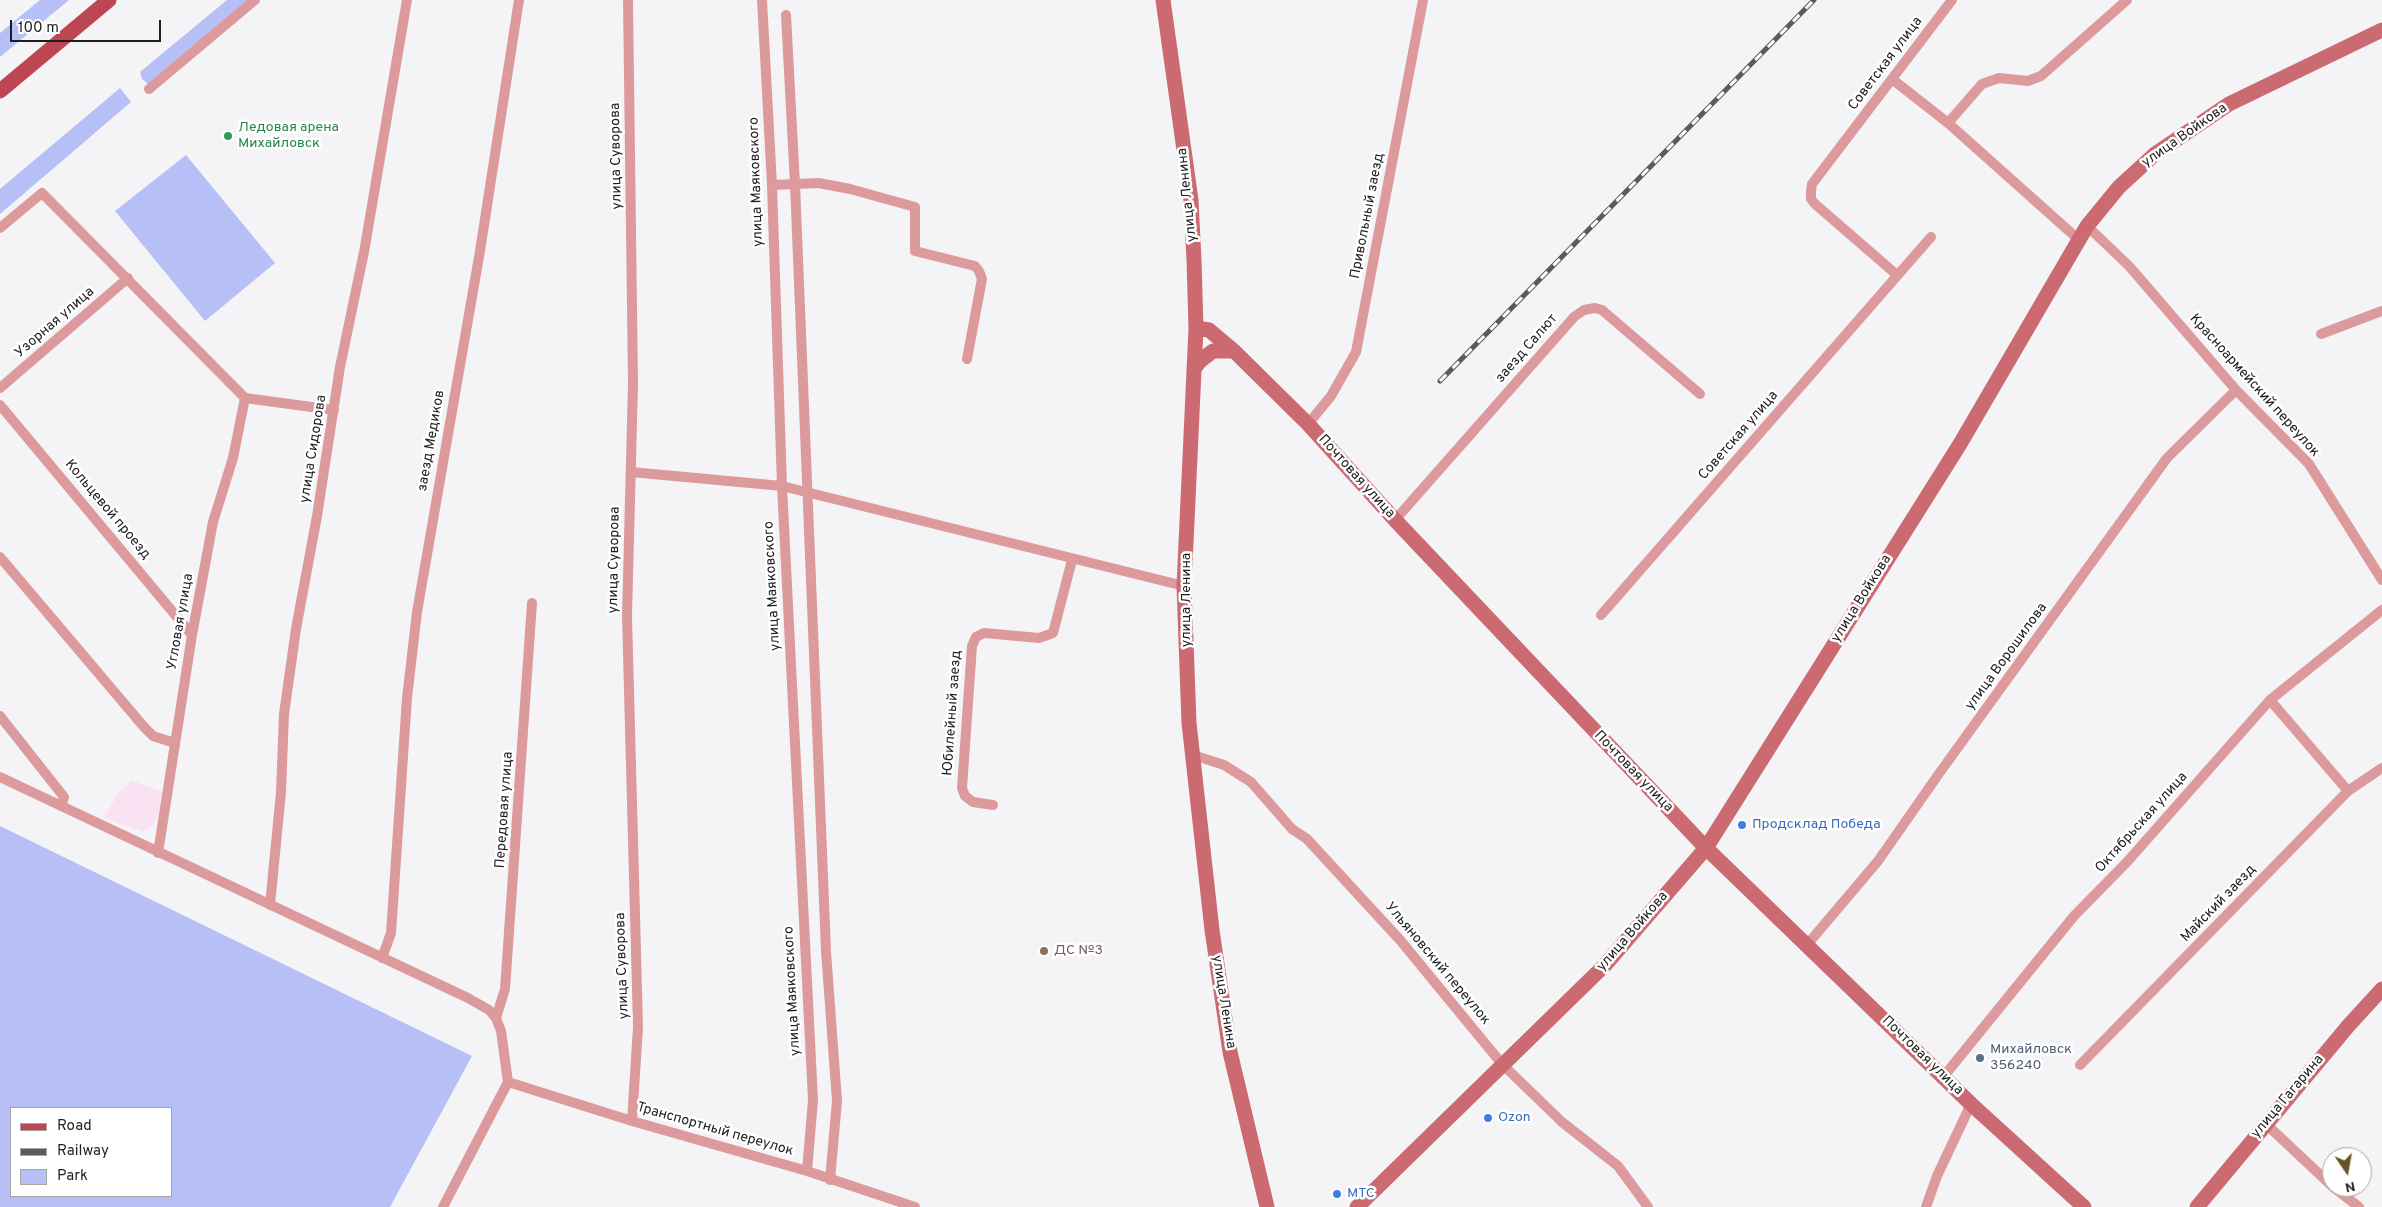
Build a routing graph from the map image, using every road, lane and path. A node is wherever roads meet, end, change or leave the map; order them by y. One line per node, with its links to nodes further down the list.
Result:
1 (109, 0): 15 (main road)
2 (255, 0): 14 (street)
3 (407, 0): 36 (street, улица Сидорова)
4 (519, 0): 63 (street, заезд Медиков)
5 (628, 0): 38 (street, улица Суворова)
6 (762, 0): 18 (street, улица Маяковского)
7 (1163, 0): 26 (main road, улица Ленина)
8 (1423, 0): 37 (street, Привольный заезд)
9 (1952, 0): 13 (street, Советская улица)
10 (2127, 0): 16 (street)
11 (786, 15): 17 (street)
12 (2382, 30): 19 (main road, улица Войкова)
13 (1892, 79): 16 (street); 23 (street, Советская улица)
14 (149, 89)
15 (0, 90)
16 (1948, 123): 22 (street)
17 (796, 184): 18 (street); 29 (street); 40 (street)
18 (772, 186): 39 (street, улица Маяковского)
19 (2086, 226): 22 (main road, улица Войкова); 32 (street, Красноармейский переулок)
20 (0, 228): 24 (street)
21 (1931, 237): 23 (street, Советская улица)
22 (2078, 240): 59 (main road, улица Войкова)
23 (1897, 275): 48 (street, Советская улица)
24 (128, 278): 31 (street, Узорная улица); 34 (street)
25 (2382, 311): 27 (street)
26 (1196, 328): 28 (main road, Почтовая улица); 30 (main road, улица Ленина)
27 (2321, 334)
28 (1234, 351): 30 (main road); 37 (main road, Почтовая улица)
29 (967, 359)
30 (1194, 369): 45 (main road, улица Ленина)
31 (0, 388)
32 (2236, 390): 44 (street, Красноармейский переулок); 62 (street, улица Ворошилова)
33 (1700, 394): 41 (street, заезд Салют)
34 (245, 398): 36 (street); 49 (street, Угловая улица)
35 (0, 405): 49 (street, Кольцевой проезд)
36 (334, 410): 61 (street, улица Сидорова)
37 (1308, 424): 41 (main road, Почтовая улица)
38 (631, 472): 39 (street); 71 (street, улица Суворова)
39 (782, 486): 40 (street); 73 (street, улица Маяковского)
40 (808, 493): 43 (street); 75 (street)
41 (1395, 520): 59 (main road, Почтовая улица)
42 (0, 557): 52 (street)
43 (1072, 560): 45 (street); 57 (street, Юбилейный заезд)
44 (2382, 580)
45 (1184, 586): 53 (main road, улица Ленина)
46 (532, 603): 65 (street, Передовая улица)
47 (2382, 610): 50 (street, Октябрьская улица)
48 (1601, 615)
49 (192, 635): 52 (street, Угловая улица)
50 (2270, 700): 56 (street); 68 (street, Октябрьская улица)
51 (0, 716): 58 (street)
52 (175, 743): 60 (street, Угловая улица)
53 (1194, 755): 66 (street, Ульяновский переулок); 77 (main road, улица Ленина)
54 (2382, 768): 56 (street, Майский заезд)
55 (0, 777): 58 (street)
56 (2348, 791): 67 (street, Майский заезд)
57 (993, 805)
58 (61, 806): 60 (street)
59 (1706, 848): 62 (main road, Почтовая улица); 66 (main road, улица Войкова)
60 (158, 853): 61 (street)
61 (270, 905): 63 (street)
62 (1806, 946): 68 (main road, Почтовая улица)
63 (382, 958): 65 (street)
64 (2382, 989): 72 (main road, улица Гагарина)
65 (496, 1018): 69 (street)
66 (1502, 1064): 80 (main road, улица Войкова); 81 (street, Ульяновский переулок)
67 (2080, 1065)
68 (1944, 1076): 70 (main road, Почтовая улица)
69 (508, 1082): 71 (street, Транспортный переулок); 78 (street)
70 (1971, 1104): 82 (street); 83 (main road, Почтовая улица)
71 (632, 1121): 73 (street, Транспортный переулок)
72 (2266, 1124): 74 (street); 84 (main road, улица Гагарина)
73 (807, 1171): 75 (street, Транспортный переулок)
74 (2322, 1177)
75 (830, 1180): 79 (street, Транспортный переулок)
76 (2345, 1197): 85 (street)
77 (1268, 1203)
78 (443, 1207)
79 (915, 1207)
80 (1357, 1207)
81 (1648, 1207)
82 (1926, 1207)
83 (2084, 1207)
84 (2197, 1207)
85 (2358, 1207)

